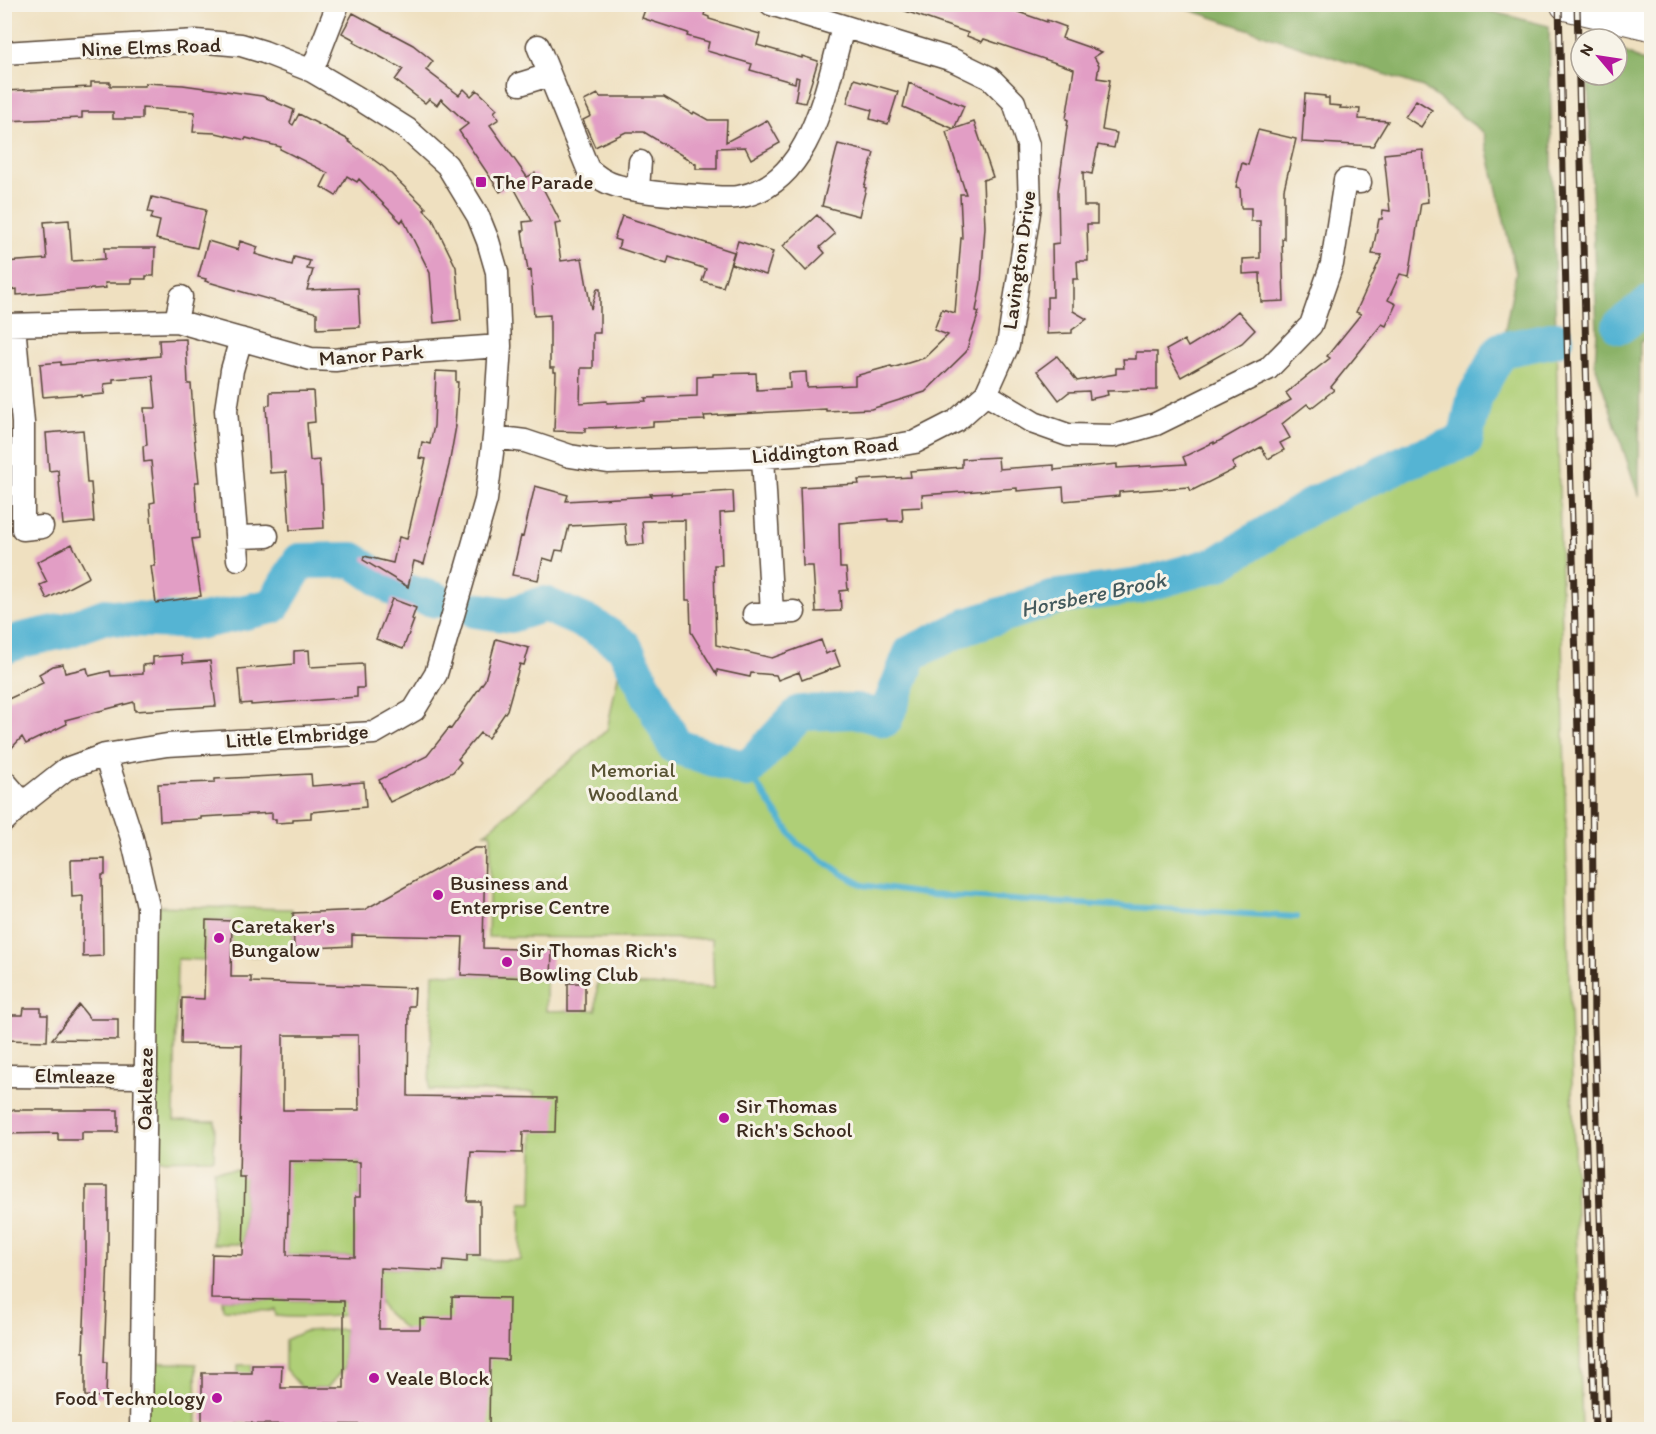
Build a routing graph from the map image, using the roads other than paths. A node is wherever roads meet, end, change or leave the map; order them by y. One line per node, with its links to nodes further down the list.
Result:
1 (338, 4): 8 (street)
2 (771, 4): 5 (street, Lavington Drive)
3 (1567, 4): 4 (highway)
4 (1652, 24)
5 (843, 28): 13 (street); 19 (street, Lavington Drive)
6 (538, 46): 9 (street)
7 (4, 53): 8 (street, Nine Elms Road)
8 (312, 71): 18 (street, Nine Elms Road)
9 (549, 75): 10 (street); 13 (street)
10 (520, 84)
11 (640, 162): 13 (street)
12 (1344, 180): 19 (street)
13 (638, 189)
14 (182, 297): 15 (street)
15 (176, 321): 16 (street, Manor Park); 17 (street, Manor Park)
16 (9, 325): 22 (street, Manor Park)
17 (241, 339): 18 (street, Manor Park); 23 (street)
18 (500, 346): 20 (street, Nine Elms Road)
19 (986, 393): 21 (street, Liddington Road)
20 (494, 437): 21 (street, Liddington Road); 25 (street, Little Elmbridge)
21 (762, 457): 24 (street)
22 (23, 529)
23 (267, 536)
24 (773, 613)
25 (105, 755): 27 (street); 30 (street, Oakleaze)
26 (4, 781): 27 (street)
27 (23, 803): 28 (street)
28 (4, 821)
29 (4, 1076): 30 (street, Elmleaze)
30 (145, 1077): 31 (street, Oakleaze)
31 (141, 1430)

